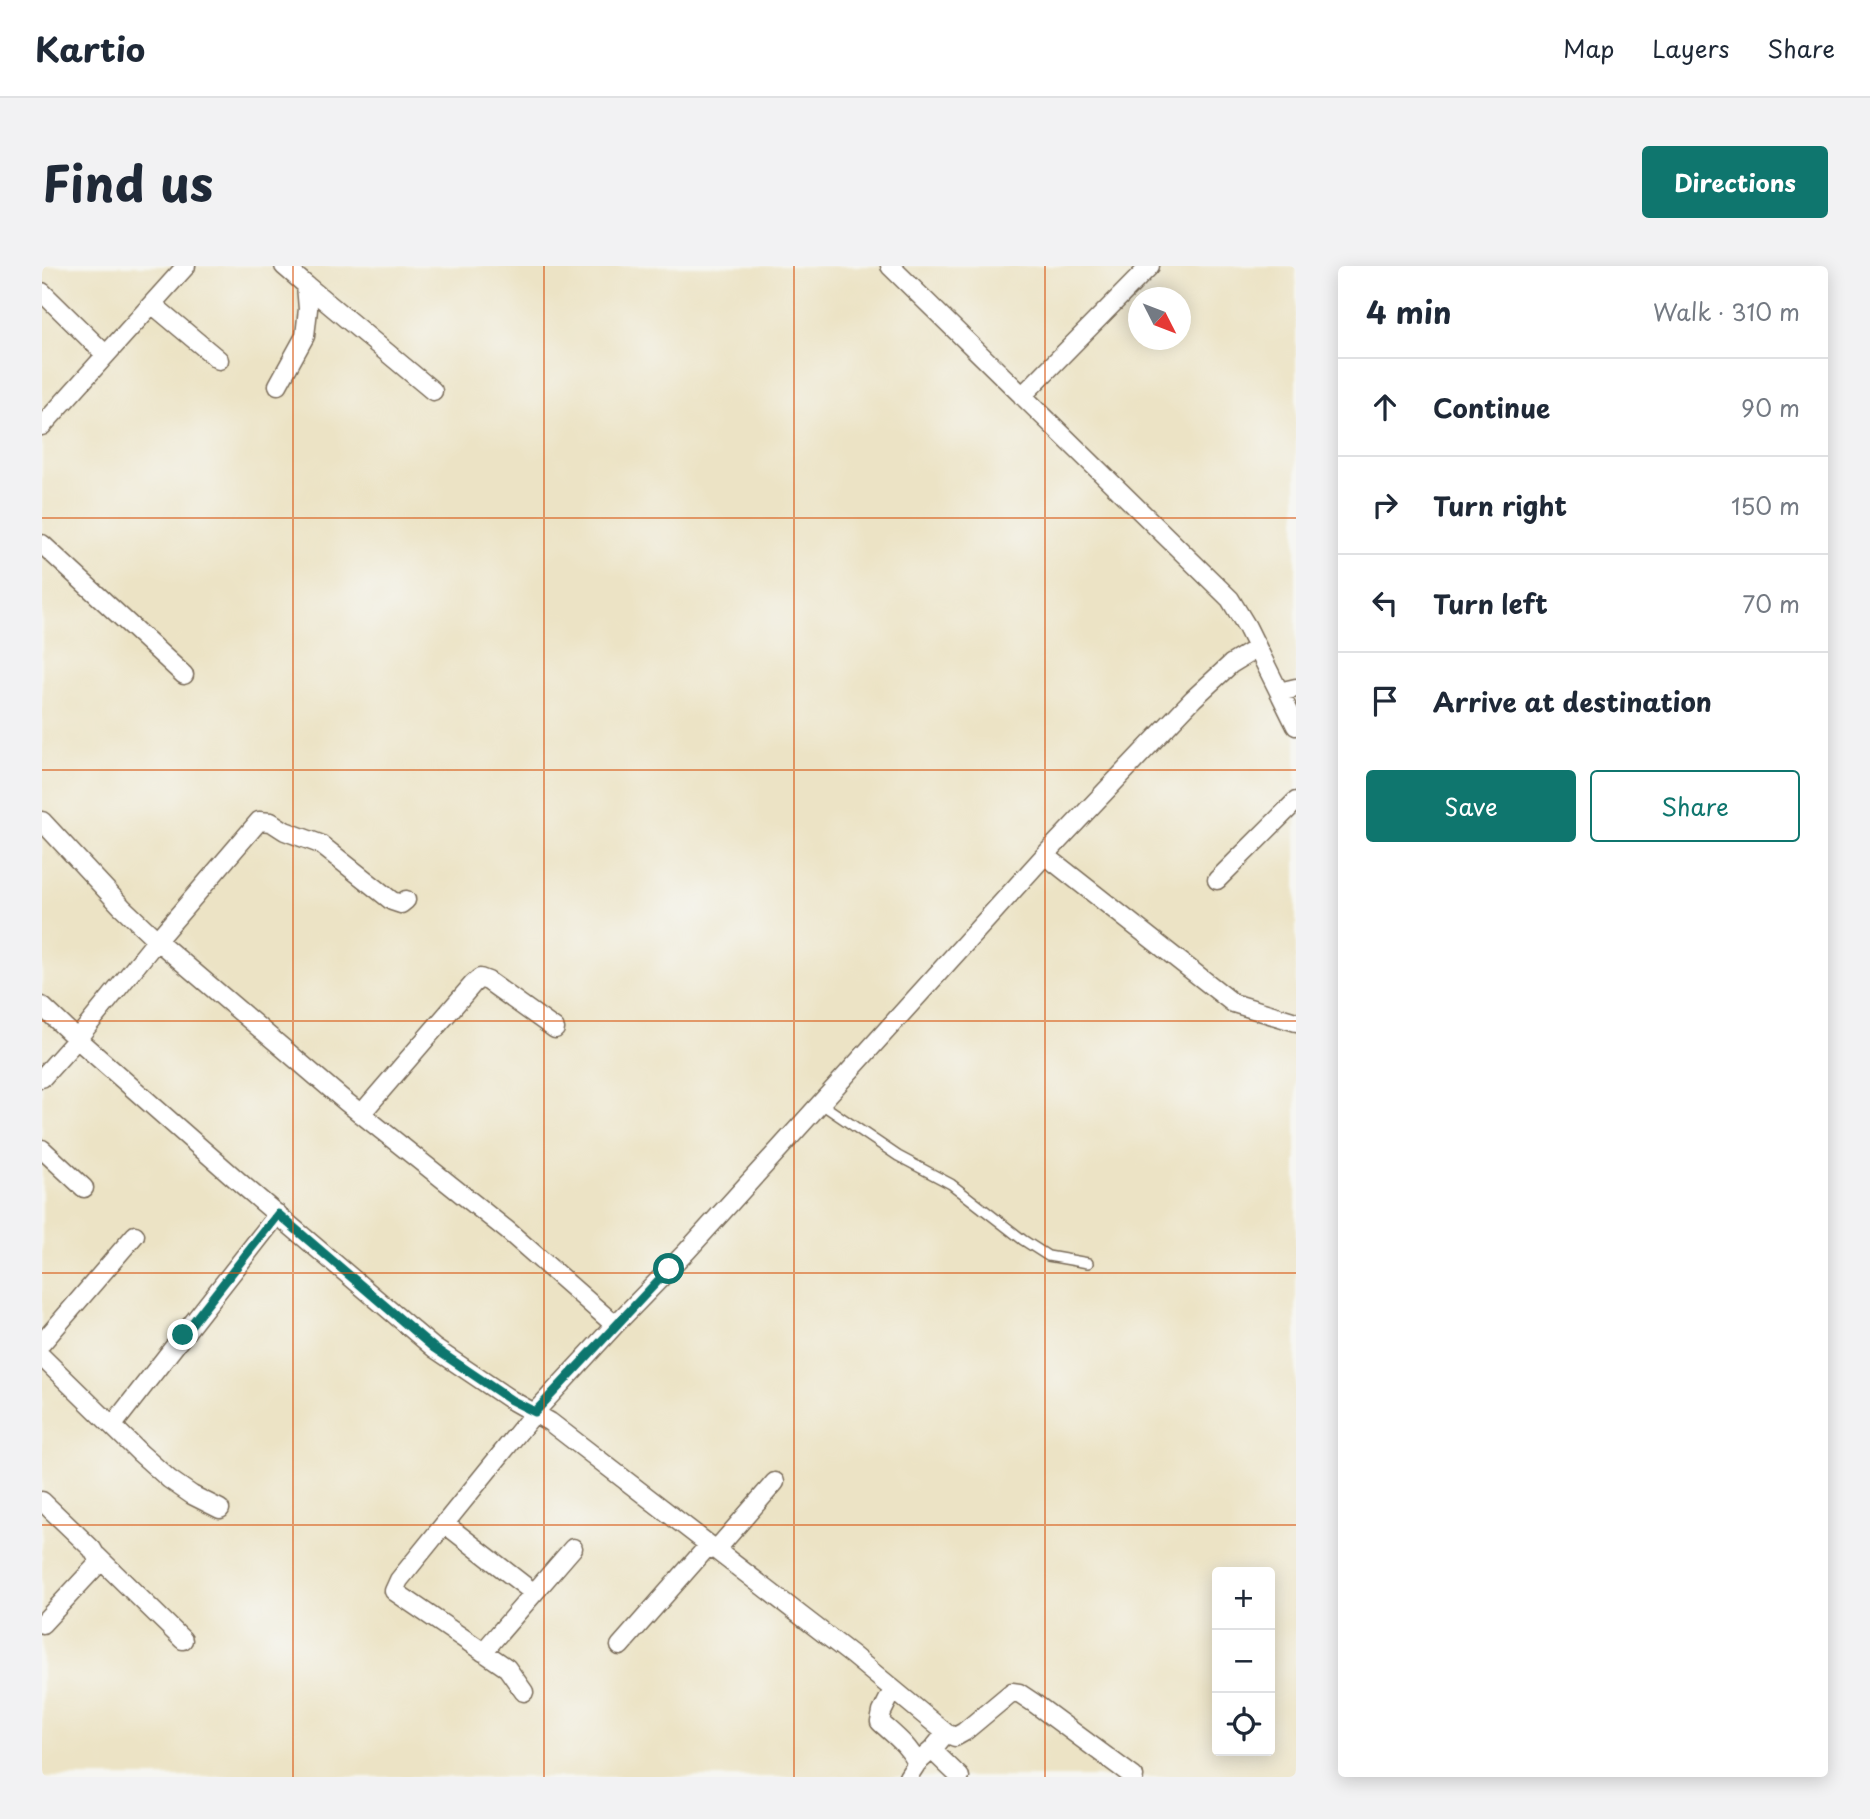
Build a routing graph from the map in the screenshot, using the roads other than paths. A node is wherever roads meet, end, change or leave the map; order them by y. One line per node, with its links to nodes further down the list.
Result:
1 (186, 266): 7 (street)
2 (284, 266): 5 (street)
3 (892, 267): 12 (street)
4 (1141, 269): 12 (street)
5 (306, 285): 10 (street); 11 (street)
6 (42, 292): 8 (street)
7 (152, 304): 8 (street); 9 (street)
8 (106, 355): 13 (street)
9 (219, 360)
10 (278, 385)
11 (433, 391)
12 (1023, 396): 15 (street)
13 (42, 426)
14 (42, 544): 16 (street)
15 (1257, 648): 17 (street); 21 (street)
16 (184, 676)
17 (1287, 690): 18 (street)
18 (1296, 726)
19 (1296, 801): 22 (street)
20 (42, 821): 24 (street)
21 (1045, 855): 26 (street); 30 (street)
22 (1217, 880)
23 (406, 900): 24 (street)
24 (157, 940): 28 (street); 31 (street)
25 (42, 1006): 28 (street)
26 (1296, 1022)
27 (555, 1029): 31 (street)
28 (77, 1039): 29 (street); 34 (street)
29 (42, 1078)
30 (820, 1103): 36 (lane); 37 (street)
31 (361, 1114): 37 (street)
32 (42, 1149): 33 (street)
33 (84, 1188)
34 (278, 1214): 40 (street); 41 (street)
35 (135, 1235): 38 (street)
36 (1088, 1263)
37 (615, 1325): 40 (street)
38 (42, 1343)
39 (42, 1357): 41 (street)
40 (535, 1412): 45 (street); 46 (street)
41 (113, 1425): 44 (street)
42 (775, 1482): 46 (street)
43 (42, 1501): 48 (street)
44 (220, 1509)
45 (445, 1524): 49 (street); 53 (street)
46 (713, 1547): 52 (street); 54 (street)
47 (573, 1548): 49 (street)
48 (97, 1556): 50 (street); 51 (street)
49 (534, 1593): 53 (street)
50 (42, 1624)
51 (183, 1640)
52 (620, 1646)
53 (483, 1652): 55 (street)
54 (894, 1690): 56 (street); 58 (street)
55 (524, 1692)
56 (946, 1733): 57 (street); 60 (street)
57 (932, 1750): 58 (street); 59 (street)
58 (912, 1770)
59 (960, 1777)
60 (1134, 1777)

